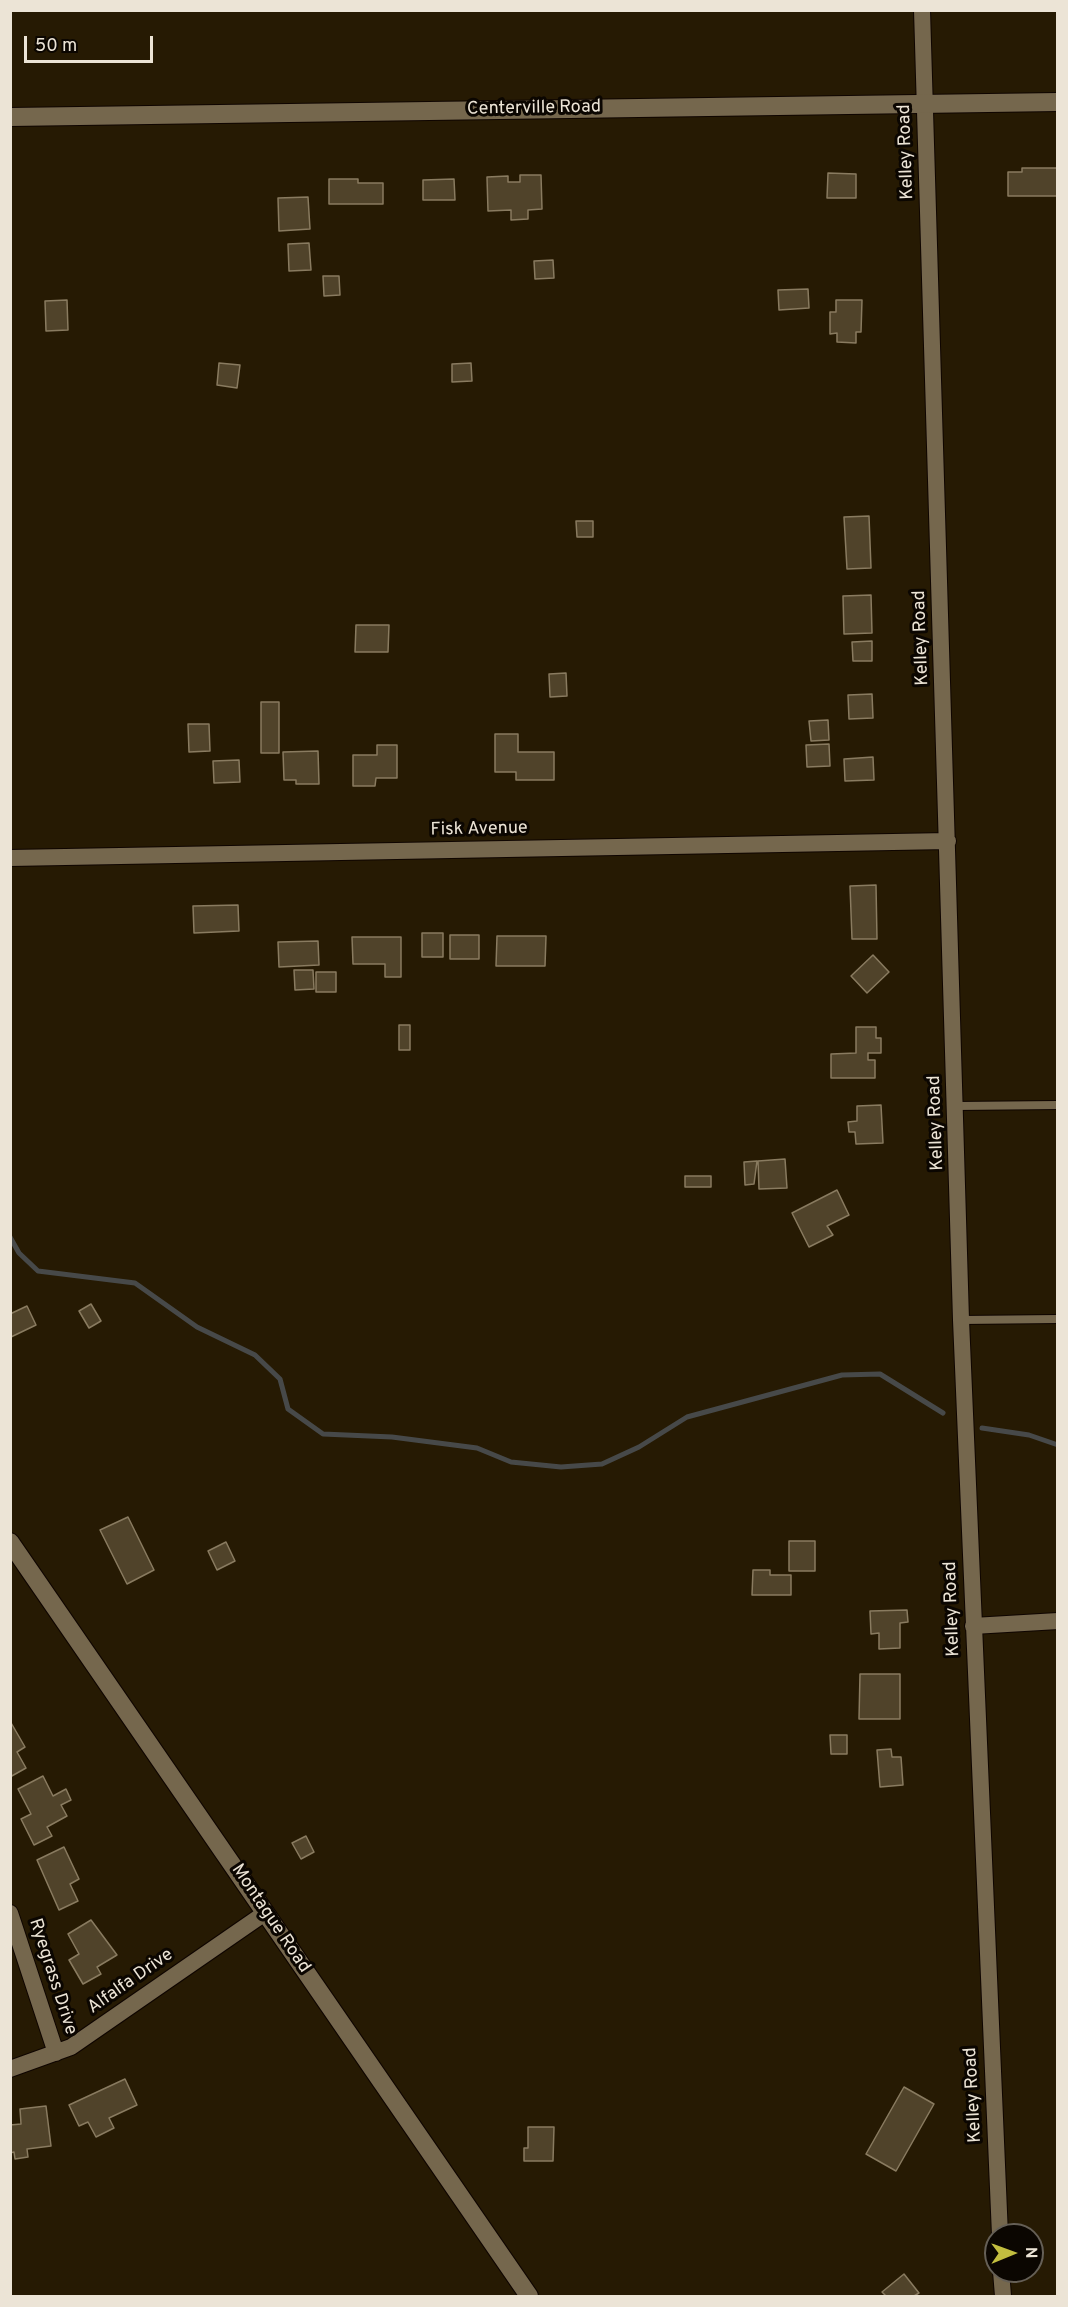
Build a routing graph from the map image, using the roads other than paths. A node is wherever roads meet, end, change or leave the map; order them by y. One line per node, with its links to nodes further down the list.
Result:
1 (922, 10): 3 (street, Kelley Road)
2 (1058, 102): 3 (street, Centerville Road)
3 (925, 104): 4 (street, Centerville Road); 5 (street, Kelley Road)
4 (10, 117)
5 (948, 841): 6 (street, Fisk Avenue); 8 (street, Kelley Road)
6 (10, 858)
7 (1058, 1105): 8 (lane)
8 (956, 1106): 10 (street, Kelley Road)
9 (1058, 1319): 10 (lane)
10 (961, 1320): 13 (street, Kelley Road)
11 (10, 1542): 15 (street, Montague Road)
12 (1058, 1621): 13 (street)
13 (973, 1626): 18 (street, Kelley Road)
14 (10, 1913): 16 (street, Ryegrass Drive)
15 (265, 1913): 16 (street, Alfalfa Drive); 19 (street, Montague Road)
16 (56, 2053): 17 (street, Alfalfa Drive)
17 (10, 2069)
18 (999, 2223)
19 (529, 2296)

